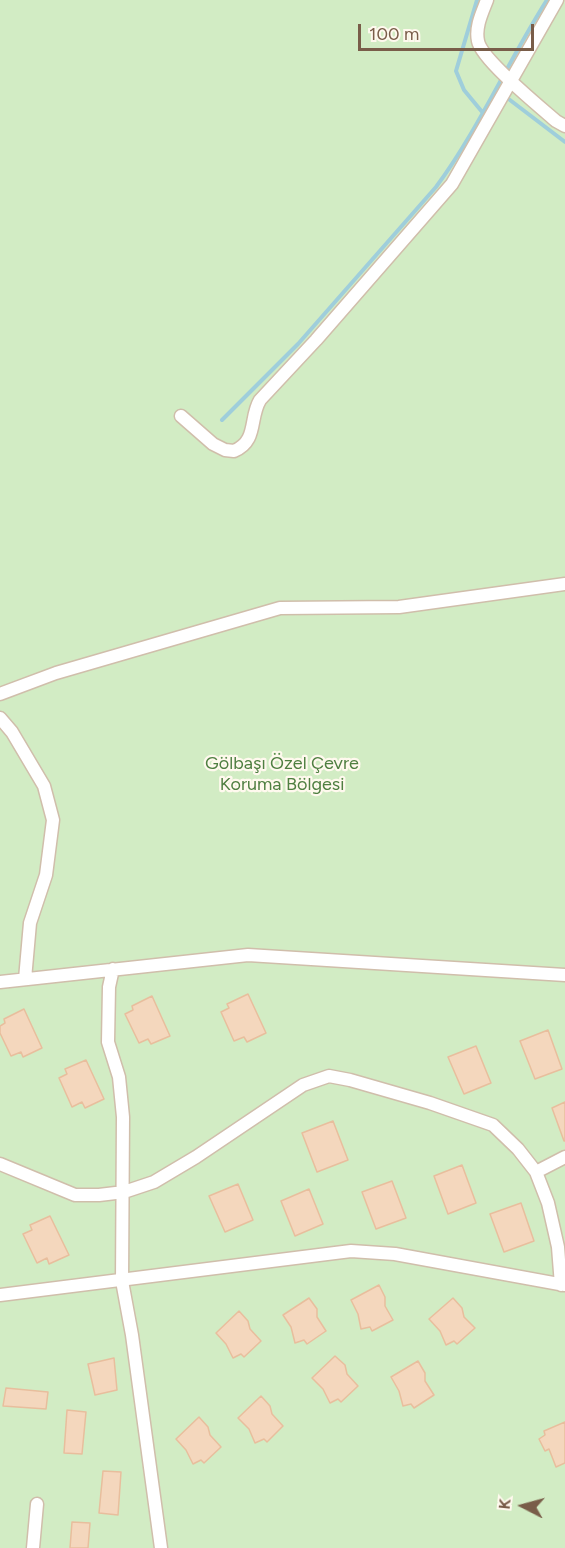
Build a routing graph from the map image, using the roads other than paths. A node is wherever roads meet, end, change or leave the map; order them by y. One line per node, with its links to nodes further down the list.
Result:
1 (487, 0): 3 (street)
2 (557, 0): 3 (street)
3 (504, 83): 4 (street); 5 (street)
4 (565, 126)
5 (181, 416)
6 (565, 584): 7 (street)
7 (0, 694)
8 (0, 718): 11 (street)
9 (113, 969): 10 (street); 11 (street); 16 (street)
10 (565, 975)
11 (25, 979): 12 (street)
12 (0, 982)
13 (565, 1157): 15 (street)
14 (0, 1164): 16 (street)
15 (536, 1172): 16 (street); 18 (street)
16 (124, 1192): 17 (street)
17 (122, 1281): 18 (street); 19 (street); 22 (street)
18 (563, 1285)
19 (0, 1295)
20 (37, 1503): 21 (street)
21 (33, 1548)
22 (161, 1548)

